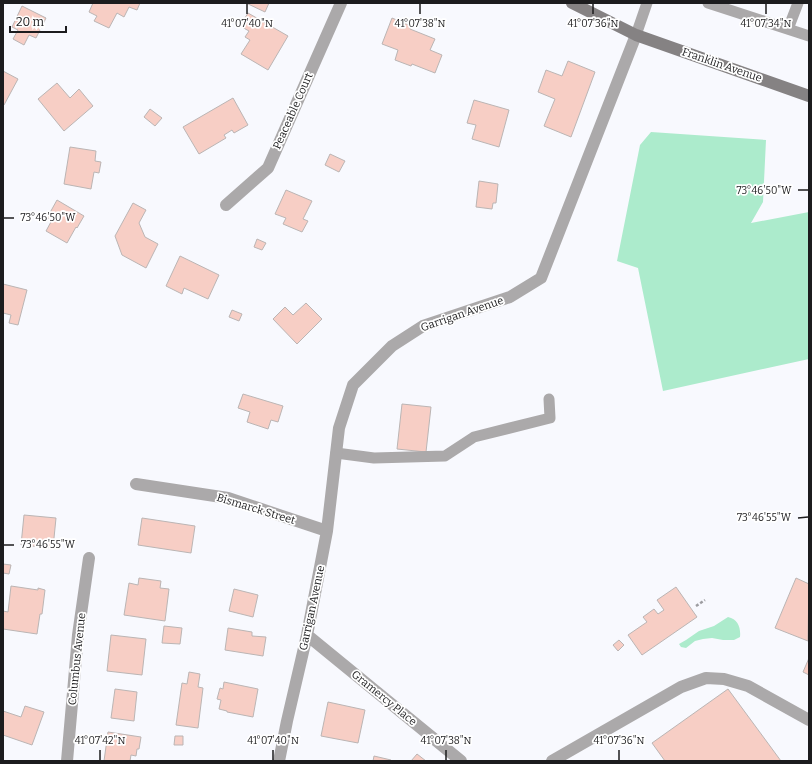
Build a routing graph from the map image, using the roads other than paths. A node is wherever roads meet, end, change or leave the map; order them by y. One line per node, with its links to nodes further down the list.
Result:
1 (342, 3): 11 (street, Peaceable Court)
2 (572, 3): 8 (main road, Franklin Avenue)
3 (647, 3): 8 (lane)
4 (708, 3): 6 (lane)
5 (798, 3): 7 (lane)
6 (742, 8): 7 (lane)
7 (788, 29): 9 (lane)
8 (636, 35): 10 (main road, Franklin Avenue); 13 (street, Garrigan Avenue)
9 (809, 36)
10 (809, 96)
11 (226, 205)
12 (549, 399): 13 (lane)
13 (336, 454): 15 (street, Garrigan Avenue)
14 (136, 484): 15 (street, Bismarck Street)
15 (327, 531): 17 (street, Garrigan Avenue)
16 (89, 558): 19 (street, Columbus Avenue)
17 (307, 635): 20 (street, Garrigan Avenue); 21 (street, Gramercy Place)
18 (809, 720): 22 (street)
19 (67, 761)
20 (279, 761)
21 (462, 761)
22 (552, 761)

